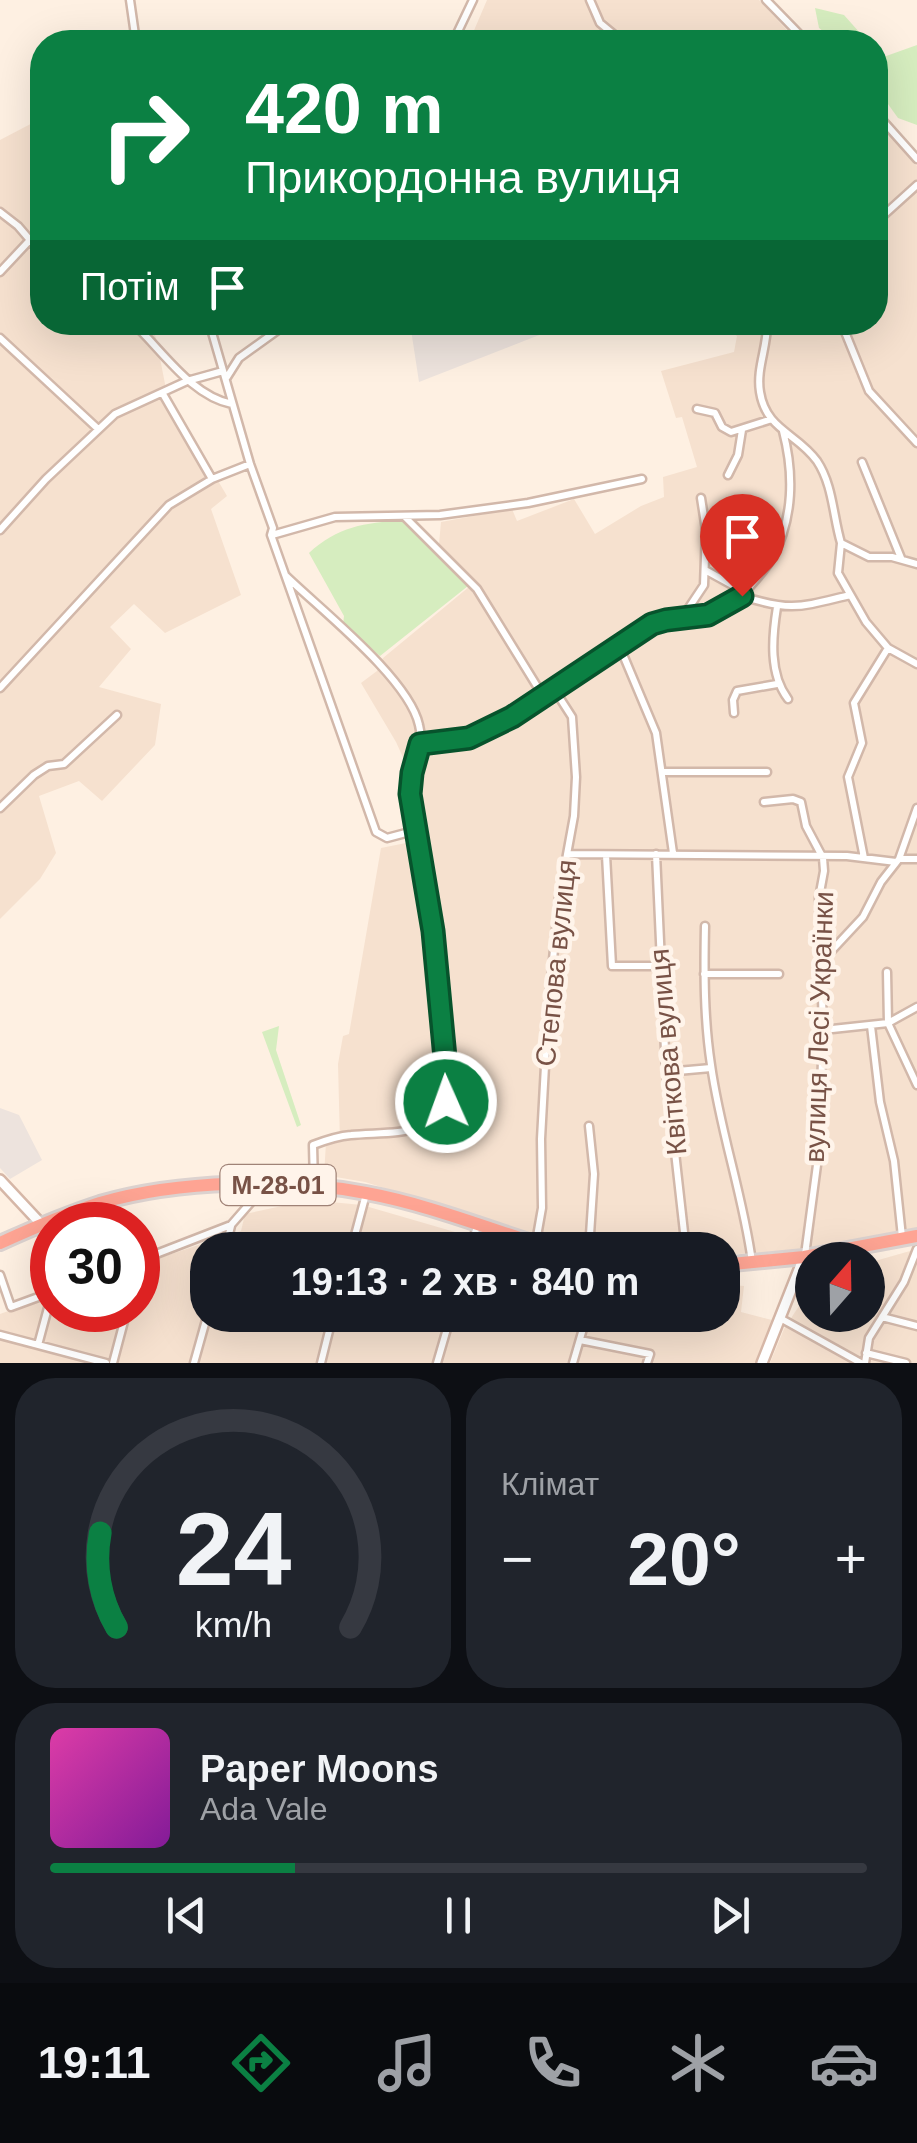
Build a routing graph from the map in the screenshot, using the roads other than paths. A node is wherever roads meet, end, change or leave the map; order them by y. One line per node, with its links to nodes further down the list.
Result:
1 (130, 0): 5 (street)
2 (473, 0): 6 (street)
3 (590, 0): 7 (street)
4 (766, 0): 8 (street)
5 (134, 30)
6 (461, 30)
7 (608, 30)
8 (795, 30)
9 (888, 126): 10 (street)
10 (917, 158)
11 (917, 185): 12 (street)
12 (888, 211)
13 (0, 212): 14 (street)
14 (29, 241): 15 (street)
15 (0, 272)
16 (145, 335): 23 (street)
17 (213, 335): 22 (street)
18 (271, 335): 22 (street)
19 (767, 335): 27 (street)
20 (846, 335): 31 (street)
21 (0, 338): 28 (street)
22 (225, 375): 23 (street); 25 (street)
23 (187, 381): 24 (street); 25 (street)
24 (163, 394): 28 (street); 35 (street)
25 (232, 404): 33 (street)
26 (696, 410): 29 (street)
27 (769, 420): 29 (street); 30 (street)
28 (97, 428): 39 (street)
29 (742, 430): 34 (street)
30 (782, 430): 41 (street); 46 (street)
31 (917, 443)
32 (862, 462): 42 (street)
33 (250, 464): 35 (street); 40 (street)
34 (728, 476)
35 (212, 478): 54 (street)
36 (642, 479): 38 (street)
37 (701, 498): 44 (street)
38 (404, 516): 40 (street); 56 (street)
39 (0, 530)
40 (271, 535): 45 (street)
41 (841, 543): 42 (street); 47 (street)
42 (901, 559): 43 (street)
43 (917, 564)
44 (705, 570): 46 (street); 49 (street)
45 (286, 576): 60 (street); 66 (street)
46 (743, 594): 48 (street); 49 (street)
47 (850, 595): 48 (street); 51 (street)
48 (777, 607): 53 (street)
49 (681, 619): 50 (street)
50 (620, 646): 55 (street); 61 (street)
51 (888, 648): 52 (street); 72 (street)
52 (917, 664)
53 (777, 684): 57 (street); 59 (street)
54 (0, 688)
55 (554, 689): 56 (street); 67 (street, Степова вулиця)
56 (542, 696): 60 (street)
57 (788, 699)
58 (116, 714): 64 (street)
59 (734, 714)
60 (420, 744): 66 (street)
61 (662, 772): 62 (street); 69 (street)
62 (767, 772)
63 (764, 802): 71 (street)
64 (0, 808)
65 (917, 808): 73 (street)
66 (417, 830): 91 (street)
67 (567, 854): 70 (street); 102 (street, Степова вулиця)
68 (656, 854): 69 (street); 70 (street); 77 (street, Квіткова вулиця)
69 (673, 854): 71 (street)
70 (606, 855): 77 (street)
71 (823, 858): 72 (street); 76 (street, вулиця Лесі Українки)
72 (864, 858): 73 (street)
73 (898, 860): 74 (street); 76 (street)
74 (917, 860)
75 (705, 926): 79 (street)
76 (821, 962): 84 (street, вулиця Лесі Українки)
77 (660, 966): 86 (street, Квіткова вулиця)
78 (888, 972): 82 (street)
79 (704, 974): 80 (street); 85 (street)
80 (779, 974)
81 (917, 1008): 82 (street)
82 (888, 1022): 83 (street); 87 (street)
83 (871, 1026): 84 (street); 106 (street)
84 (823, 1030): 107 (street, вулиця Лесі Українки)
85 (711, 1068): 86 (street); 113 (street)
86 (666, 1072): 104 (street, Квіткова вулиця)
87 (917, 1085)
88 (588, 1126): 103 (street)
89 (0, 1180): 94 (main road)
90 (266, 1185): 91 (highway, М-28-01); 93 (highway, М-28-01); 95 (street)
91 (314, 1186): 92 (highway, М-28-01)
92 (367, 1193): 96 (highway, М-28-01); 99 (street)
93 (112, 1202)
94 (30, 1211)
95 (231, 1224): 98 (street); 111 (street)
96 (478, 1225): 100 (street); 101 (highway, М-28-01)
97 (30, 1229): 109 (highway, М-28-01)
98 (229, 1232)
99 (356, 1232)
100 (476, 1232)
101 (499, 1232)
102 (538, 1232)
103 (590, 1232)
104 (684, 1232)
105 (917, 1236): 106 (highway)
106 (902, 1239): 108 (highway)
107 (806, 1242)
108 (885, 1242)
109 (0, 1243)
110 (917, 1250): 118 (street)
111 (160, 1254)
112 (795, 1257): 113 (highway)
113 (752, 1263): 114 (highway)
114 (740, 1264)
115 (0, 1275): 117 (street)
116 (795, 1279): 119 (main road)
117 (30, 1300)
118 (885, 1312)
119 (780, 1318): 139 (main road); 140 (street)
120 (885, 1318): 121 (street)
121 (917, 1326)
122 (41, 1332): 131 (street)
123 (120, 1332): 133 (street)
124 (203, 1332): 134 (street)
125 (329, 1332): 135 (street)
126 (446, 1332): 136 (street)
127 (582, 1332): 130 (street)
128 (873, 1332): 132 (street)
129 (0, 1335): 131 (street)
130 (580, 1340): 137 (street); 138 (street)
131 (38, 1345): 133 (street)
132 (866, 1353): 140 (street); 141 (street)
133 (110, 1363)
134 (194, 1363)
135 (320, 1363)
136 (437, 1363)
137 (573, 1363)
138 (647, 1363)
139 (762, 1363)
140 (863, 1363)
141 (906, 1363)

